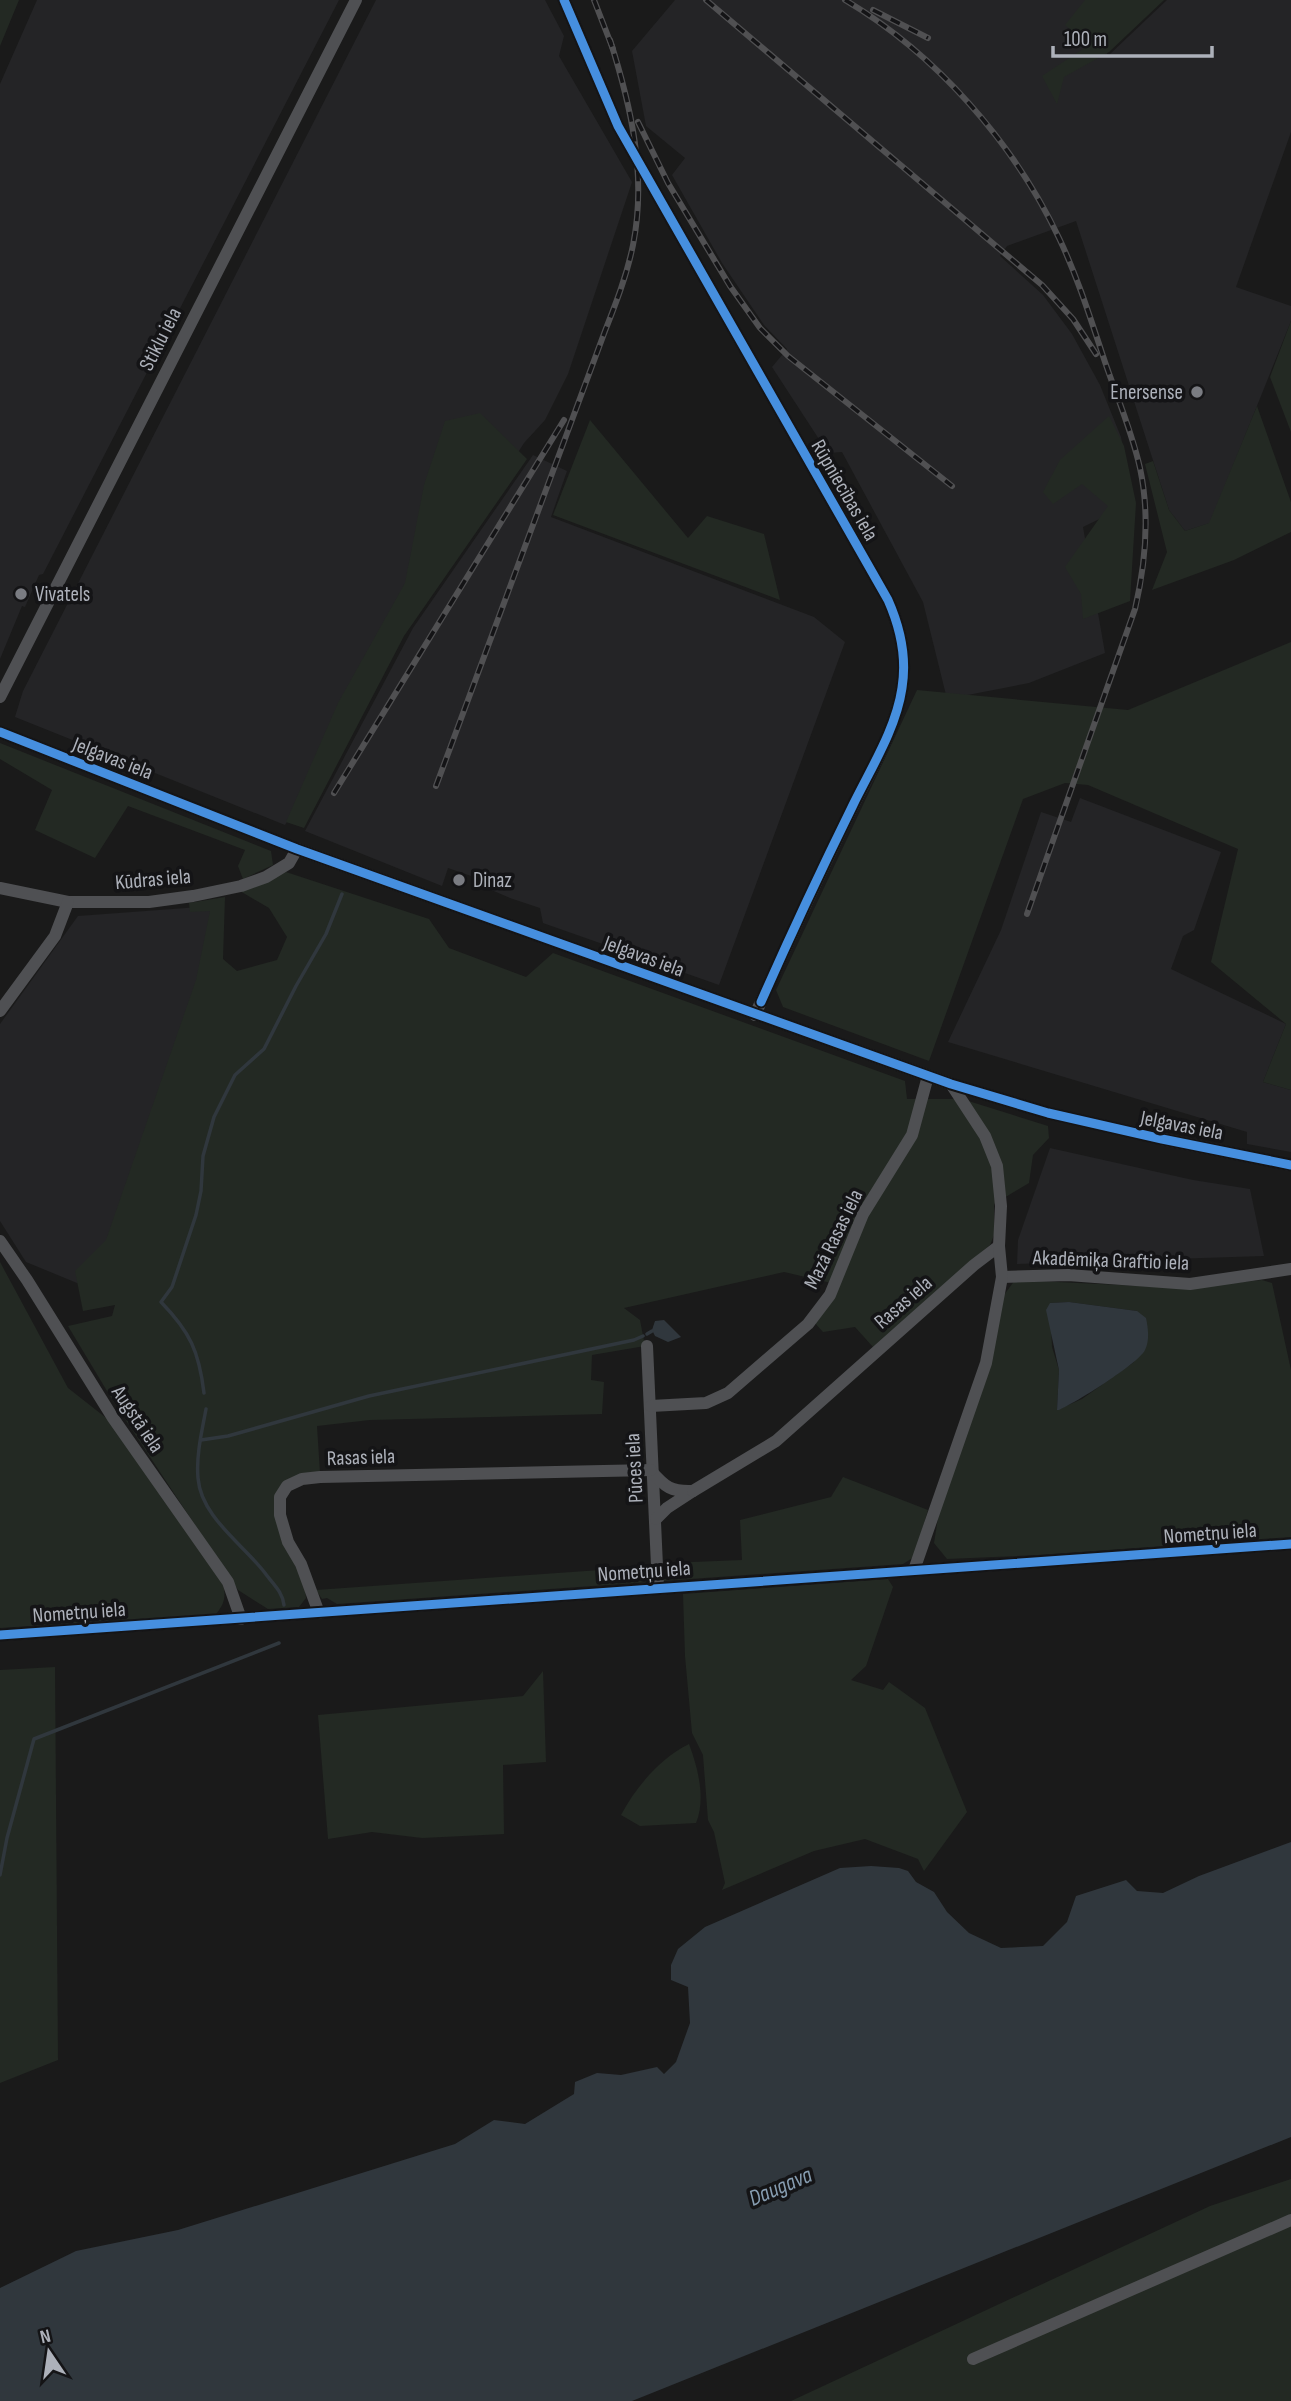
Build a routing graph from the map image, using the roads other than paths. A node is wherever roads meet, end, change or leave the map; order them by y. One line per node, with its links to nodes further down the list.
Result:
1 (356, 0): 3 (street, Stiklu iela)
2 (564, 0): 9 (street, Rūpniecības iela)
3 (0, 697)
4 (0, 732): 5 (street, Jelgavas iela)
5 (297, 849): 7 (street, Kūdras iela); 9 (street, Jelgavas iela)
6 (0, 888): 7 (street, Kūdras iela)
7 (68, 902): 8 (street)
8 (0, 1011)
9 (755, 1015): 10 (street, Jelgavas iela)
10 (928, 1076): 11 (street, Jelgavas iela); 18 (street, Mazā Rasas iela)
11 (951, 1084): 12 (street, Jelgavas iela); 14 (street)
12 (1291, 1165)
13 (0, 1241): 26 (street, Augstā iela)
14 (999, 1246): 16 (street, Akadēmiķa Graftio iela); 20 (street, Rasas iela)
15 (1291, 1269): 16 (street, Akadēmiķa Graftio iela)
16 (1002, 1277): 23 (street)
17 (647, 1346): 18 (street, Pūces iela)
18 (651, 1406): 19 (street, Pūces iela)
19 (651, 1470): 20 (street); 21 (street, Pūces iela); 25 (street, Rasas iela)
20 (693, 1491): 21 (street, Rasas iela)
21 (656, 1519): 24 (street, Pūces iela)
22 (1291, 1544): 23 (street, Nometņu iela)
23 (914, 1570): 24 (street, Nometņu iela)
24 (658, 1588): 25 (street, Nometņu iela)
25 (319, 1613): 26 (street, Nometņu iela)
26 (241, 1619): 27 (street, Nometņu iela)
27 (0, 1635)
28 (1291, 2220): 29 (street)
29 (973, 2359)

